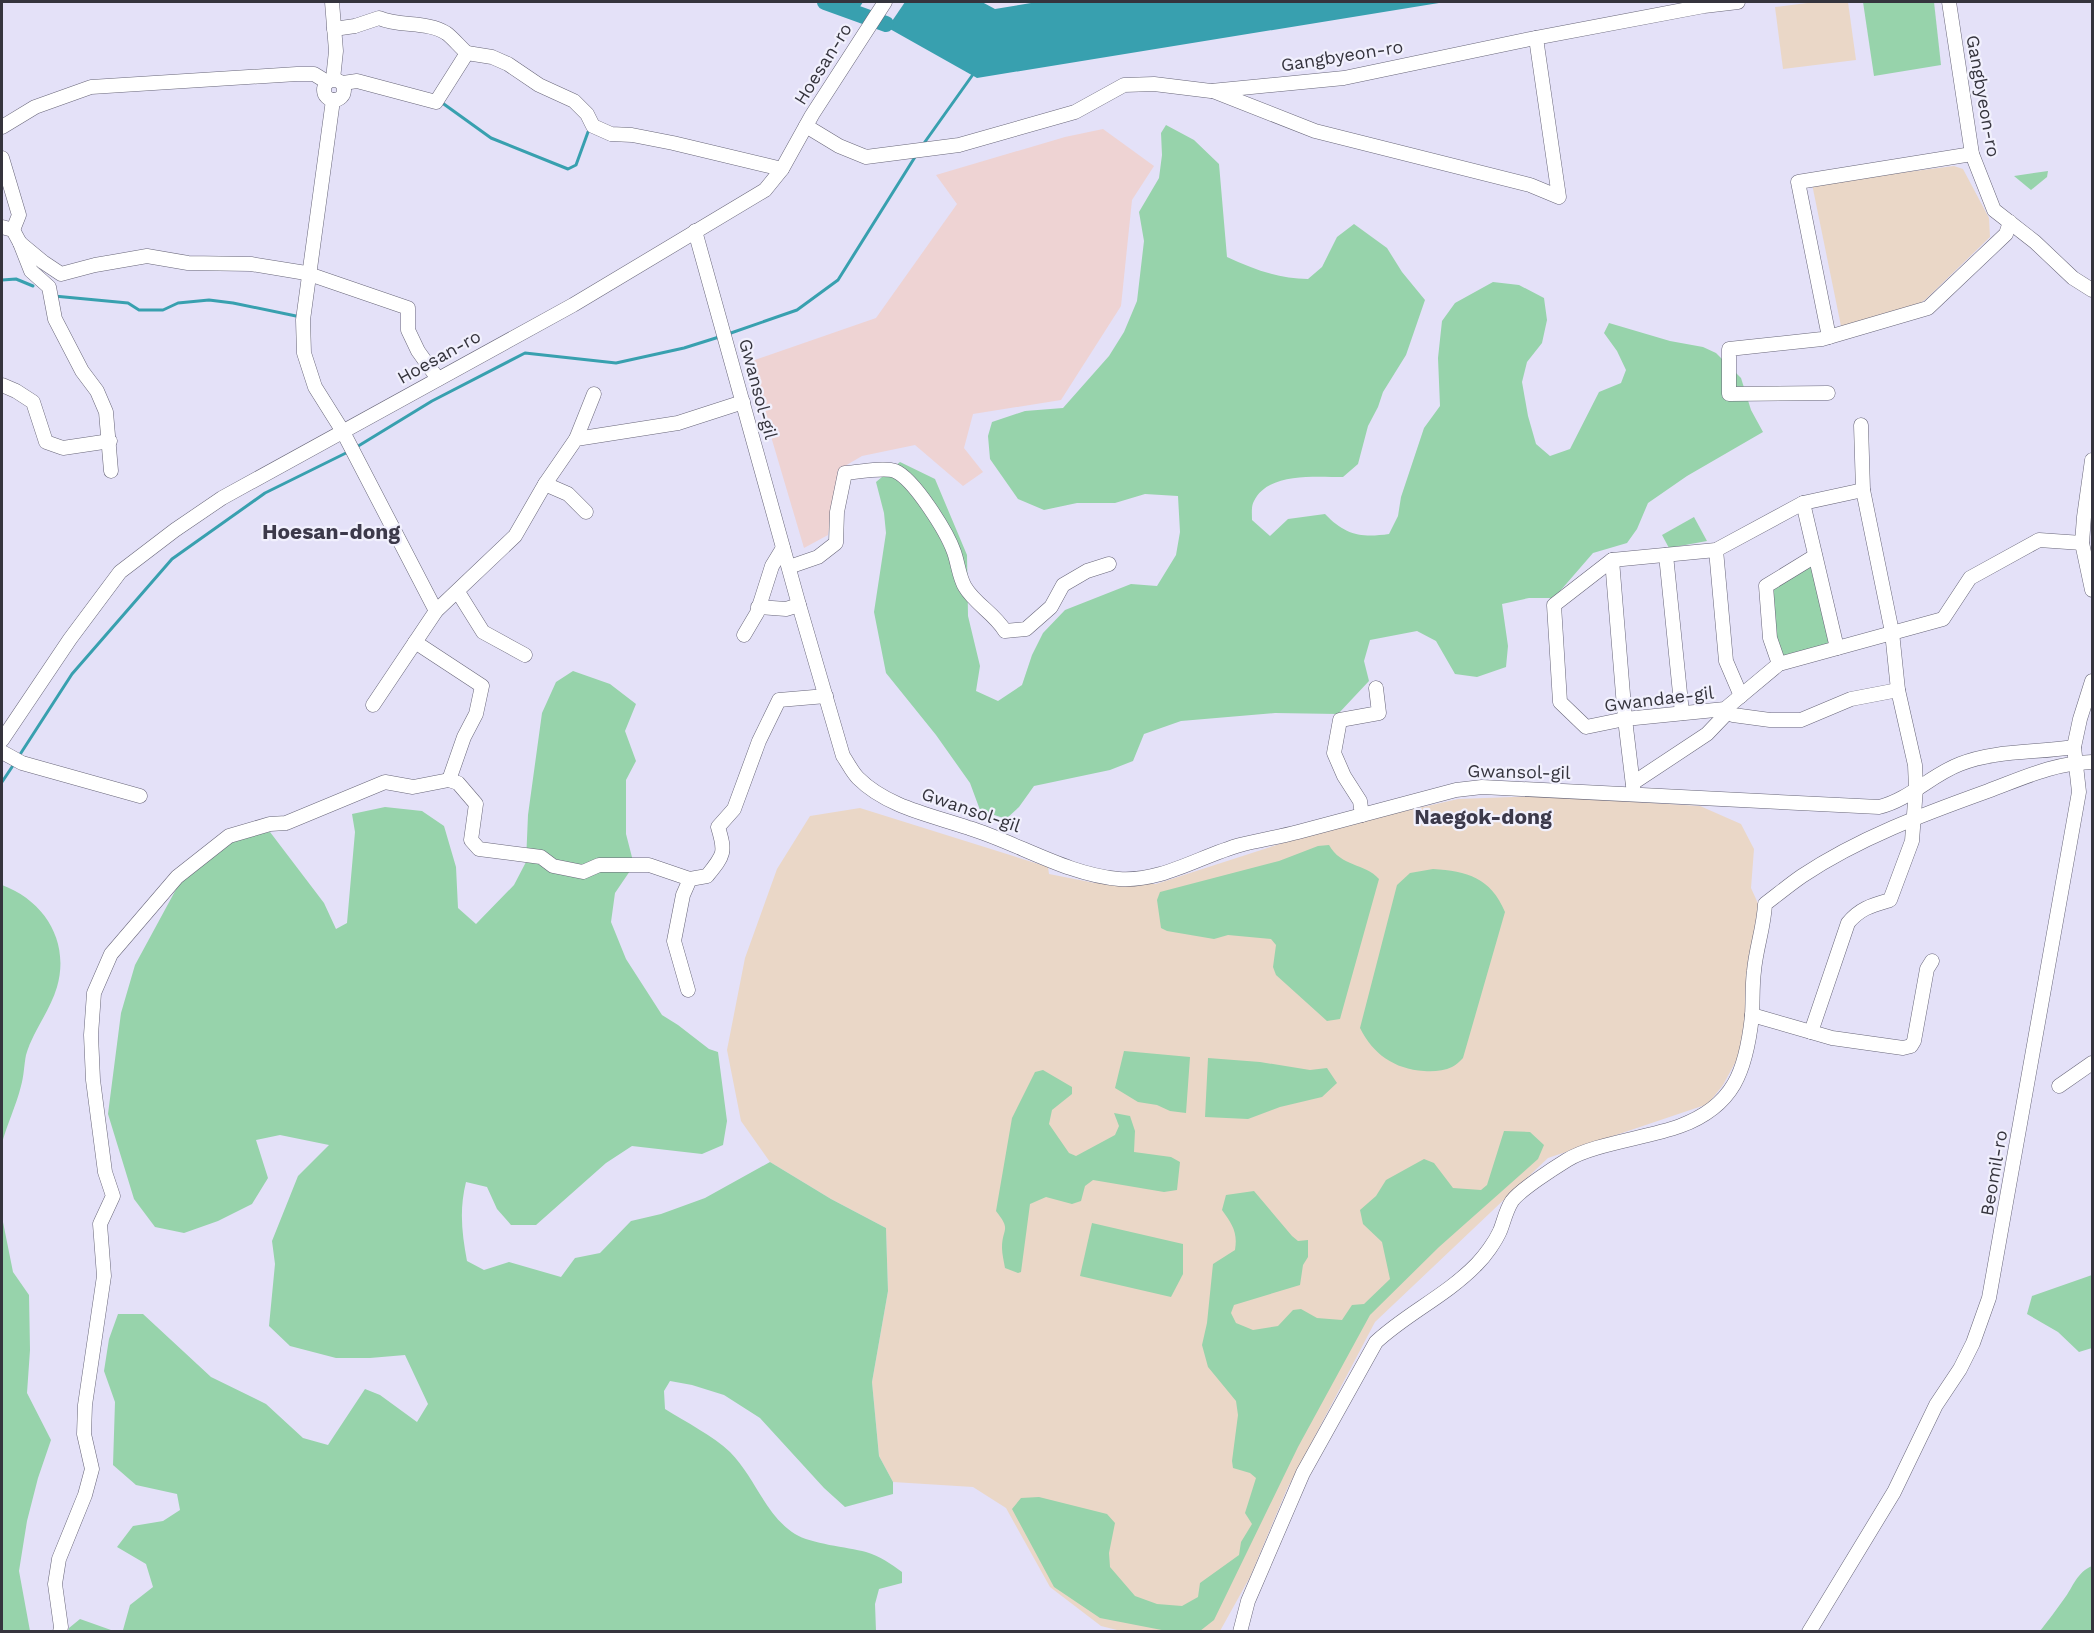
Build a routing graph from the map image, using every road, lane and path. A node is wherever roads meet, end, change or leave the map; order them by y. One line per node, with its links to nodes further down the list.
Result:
1 (332, 2): 5 (street)
2 (885, 2): 10 (street, Hoesan-ro)
3 (1738, 2): 6 (street, Gangbyeon-ro)
4 (1949, 2): 12 (street, Gangbyeon-ro)
5 (334, 29): 7 (street); 8 (street)
6 (1536, 38): 9 (street, Gangbyeon-ro); 9 (street)
7 (467, 53): 8 (street); 14 (street)
8 (334, 81): 11 (street); 19 (street)
9 (1211, 91): 10 (street, Gangbyeon-ro)
10 (809, 120): 14 (street, Hoesan-ro)
11 (2, 128)
12 (1972, 154): 15 (street, Gangbyeon-ro); 21 (street)
13 (2, 158): 16 (street)
14 (782, 169): 17 (street, Hoesan-ro)
15 (2010, 222): 20 (street, Gangbyeon-ro); 21 (street)
16 (7, 228): 18 (street)
17 (695, 231): 22 (street, Hoesan-ro); 26 (street, Gwansol-gil)
18 (20, 243): 19 (street); 30 (street)
19 (310, 275): 22 (street); 28 (street)
20 (2092, 291)
21 (1829, 337): 24 (street)
22 (438, 379): 28 (street, Hoesan-ro)
23 (2, 385): 30 (street)
24 (1828, 393)
25 (594, 394): 29 (street)
26 (743, 402): 29 (street); 38 (street, Gwansol-gil)
27 (1861, 425): 34 (street)
28 (342, 430): 49 (street); 65 (street, Hoesan-ro)
29 (576, 439): 33 (street)
30 (110, 441): 32 (street)
31 (2092, 460): 37 (street)
32 (111, 471)
33 (545, 484): 36 (street); 46 (street)
34 (1863, 490): 35 (street); 50 (street)
35 (1803, 503): 39 (street); 41 (street)
36 (586, 512)
37 (2082, 543): 45 (street); 50 (street, Gwandae-gil)
38 (783, 548): 44 (street, Gwansol-gil); 48 (street)
39 (1716, 550): 40 (street); 60 (street)
40 (1666, 555): 42 (street); 63 (street)
41 (1815, 555): 53 (street); 55 (street)
42 (1612, 560): 64 (street); 64 (street, Gwandae-gil)
43 (1109, 564): 44 (street)
44 (789, 567): 47 (street, Gwansol-gil)
45 (2092, 590)
46 (458, 592): 49 (street); 54 (street)
47 (799, 605): 48 (street); 59 (street, Gwansol-gil)
48 (758, 607): 51 (street)
49 (436, 611): 52 (street)
50 (1892, 632): 53 (street, Gwandae-gil); 58 (street)
51 (744, 634)
52 (415, 642): 61 (street); 70 (street)
53 (1837, 648): 55 (street, Gwandae-gil)
54 (525, 655)
55 (1779, 664): 60 (street, Gwandae-gil)
56 (2092, 681): 66 (street, Beomil-ro)
57 (1376, 688): 74 (street)
58 (1898, 690): 62 (street); 72 (street)
59 (826, 696): 74 (street, Gwansol-gil); 76 (street)
60 (1741, 696): 62 (street, Gwandae-gil)
61 (373, 705)
62 (1727, 710): 63 (street, Gwandae-gil); 71 (street)
63 (1682, 713): 64 (street, Gwandae-gil)
64 (1625, 720): 71 (street)
65 (2, 740)
66 (2074, 747): 68 (street, Beomil-ro); 72 (street, Gwansol-gil)
67 (11, 758): 73 (street)
68 (2076, 762): 69 (street); 75 (street); 85 (street, Beomil-ro)
69 (2092, 762)
70 (449, 780): 76 (street); 83 (street)
71 (1634, 788): 72 (street, Gwansol-gil); 74 (street, Gwansol-gil)
72 (1916, 788): 75 (street)
73 (140, 796)
74 (1362, 815)
75 (1915, 818): 79 (street); 80 (street)
76 (690, 879): 78 (street)
77 (1932, 962): 80 (street)
78 (688, 990)
79 (1752, 1015): 80 (street); 84 (street)
80 (1811, 1032)
81 (2092, 1063): 82 (street)
82 (2060, 1086)
83 (60, 1632)
84 (1240, 1632)
85 (1809, 1632)

